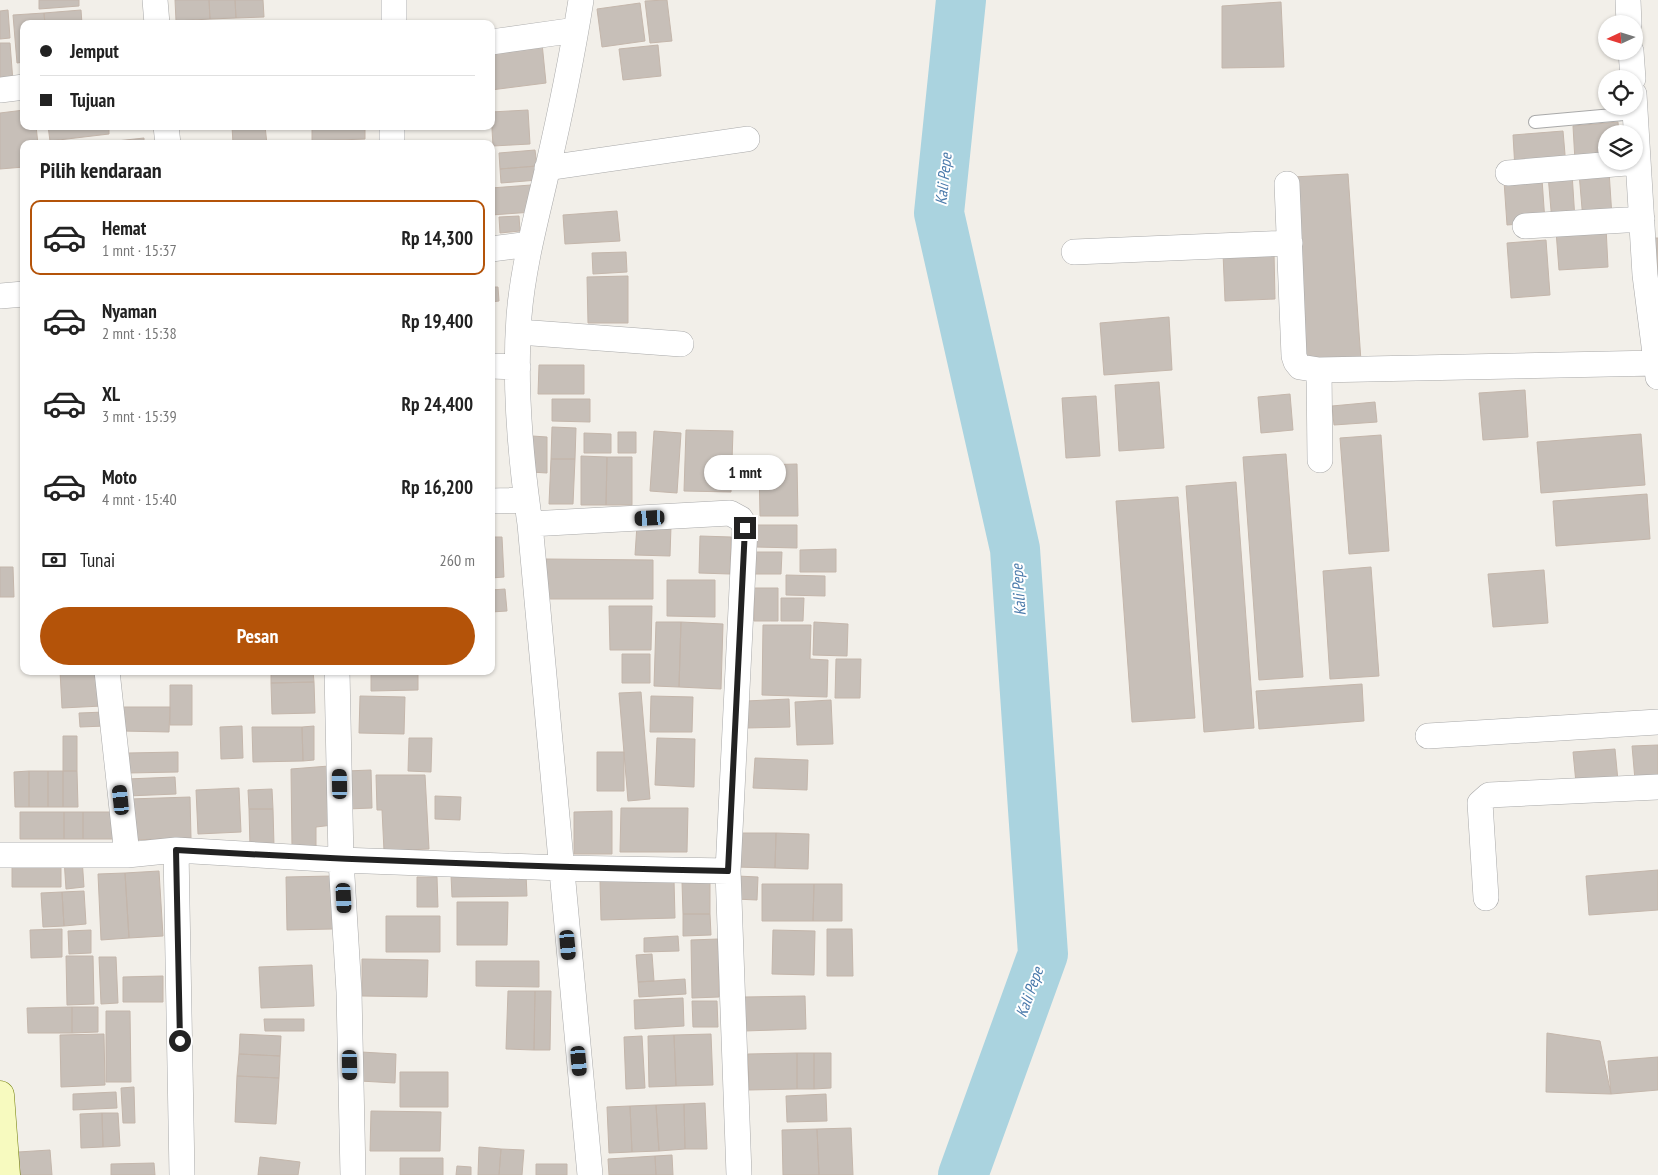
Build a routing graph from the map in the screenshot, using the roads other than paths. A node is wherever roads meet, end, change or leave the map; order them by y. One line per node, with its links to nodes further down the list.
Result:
1 (155, 0): 6 (street)
2 (394, 0): 7 (street)
3 (580, 0): 8 (street)
4 (1628, 0): 5 (street)
5 (1629, 15)
6 (156, 20)
7 (394, 20)
8 (576, 30): 9 (street); 16 (street)
9 (495, 41)
10 (20, 88): 11 (street)
11 (0, 90)
12 (1598, 111): 13 (lane)
13 (1535, 122)
14 (747, 138): 16 (street)
15 (1598, 165): 18 (street)
16 (547, 168): 23 (street)
17 (1639, 170): 20 (street)
18 (1508, 173)
19 (1287, 184): 22 (street)
20 (1642, 219): 21 (street); 29 (street)
21 (1525, 226)
22 (1290, 243): 25 (street); 33 (street)
23 (530, 244): 24 (street); 28 (street)
24 (495, 248)
25 (1074, 252)
26 (20, 294): 27 (street)
27 (0, 296)
28 (519, 332): 30 (street); 32 (street)
29 (1656, 332): 34 (street)
30 (682, 344)
31 (495, 366): 32 (street)
32 (518, 367): 36 (street)
33 (1319, 370): 34 (street); 35 (street)
34 (1658, 370)
35 (1320, 460)
36 (526, 500): 37 (street); 38 (street)
37 (495, 501)
38 (530, 524): 48 (street); 49 (street)
39 (108, 675): 46 (street)
40 (337, 675): 47 (street)
41 (1658, 722): 42 (street)
42 (1428, 736)
43 (1658, 787): 50 (street)
44 (176, 850): 46 (street); 47 (street); 53 (street)
45 (0, 855): 46 (street)
46 (127, 855)
47 (341, 860): 48 (street); 54 (street)
48 (561, 868): 49 (street); 55 (street)
49 (728, 871): 56 (street)
50 (1486, 898)
51 (0, 1095): 52 (main road)
52 (6, 1175)
53 (182, 1175)
54 (352, 1175)
55 (590, 1175)
56 (739, 1175)

